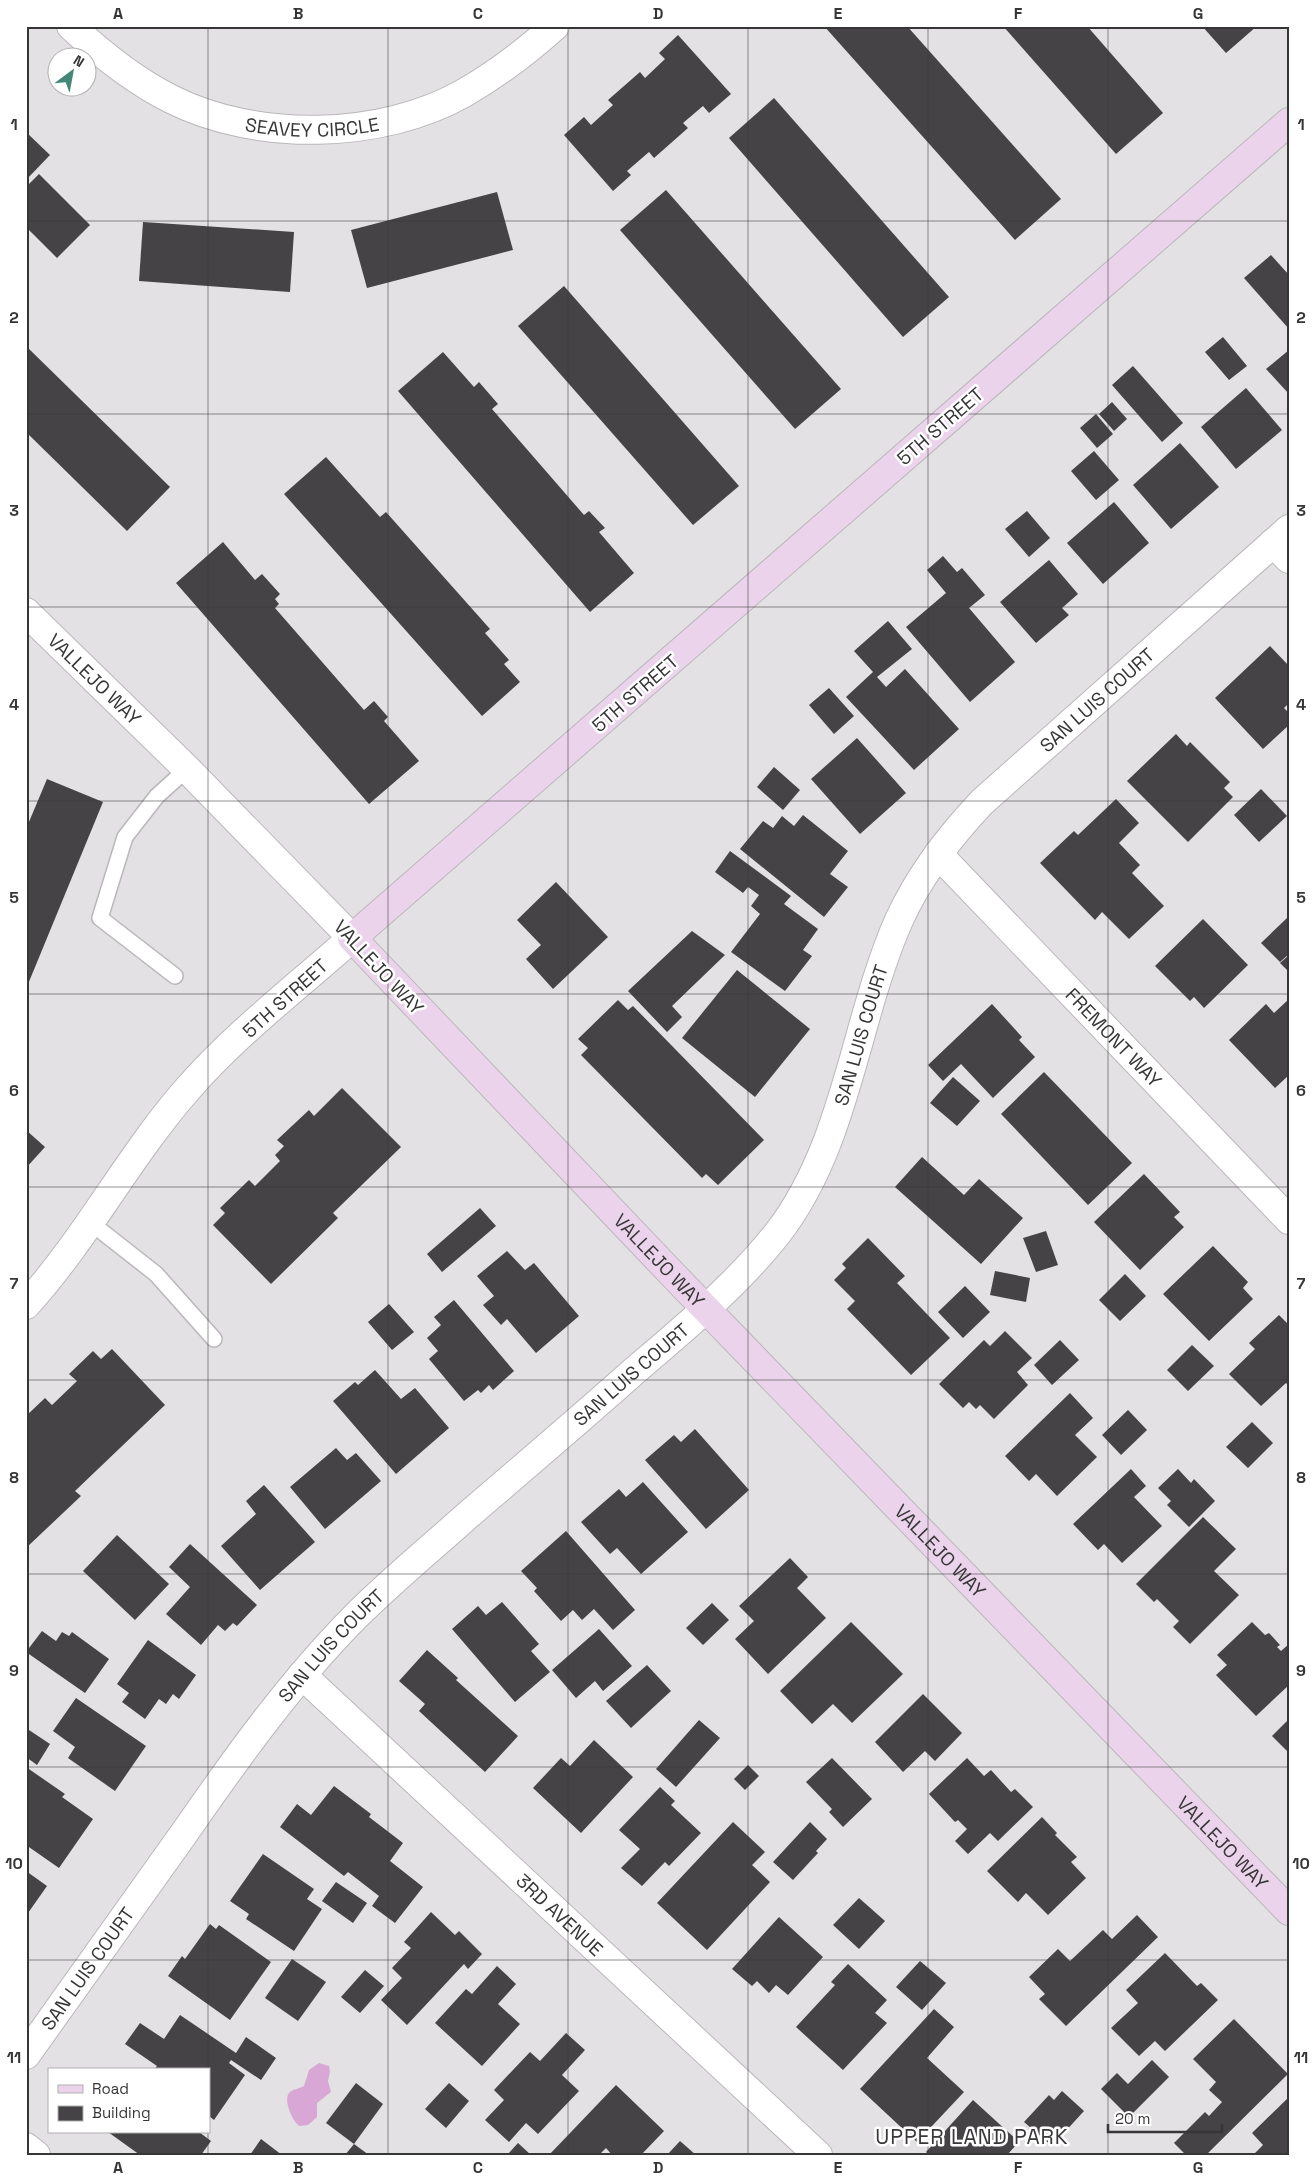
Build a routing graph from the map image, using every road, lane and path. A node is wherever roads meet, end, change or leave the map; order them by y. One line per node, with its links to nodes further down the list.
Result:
1 (71, 26): 2 (street, SEAVEY CIRCLE)
2 (555, 26)
3 (1289, 122): 8 (street, 5TH STREET)
4 (1284, 543): 7 (street, SAN LUIS COURT)
5 (26, 612): 6 (street, VALLEJO WAY)
6 (187, 769): 8 (street, VALLEJO WAY); 9 (lane)
7 (938, 854): 10 (street, FREMONT WAY); 13 (street, SAN LUIS COURT)
8 (352, 938): 11 (street, 5TH STREET); 13 (street, VALLEJO WAY)
9 (174, 976)
10 (1289, 1220)
11 (90, 1223): 12 (street, 5TH STREET); 14 (lane)
12 (26, 1305)
13 (706, 1308): 15 (street, SAN LUIS COURT); 16 (street, VALLEJO WAY)
14 (214, 1339)
15 (302, 1675): 17 (street, SAN LUIS COURT); 20 (street, 3RD AVENUE)
16 (1289, 1911)
17 (26, 2055)
18 (26, 2147): 19 (street)
19 (36, 2155)
20 (818, 2155)

